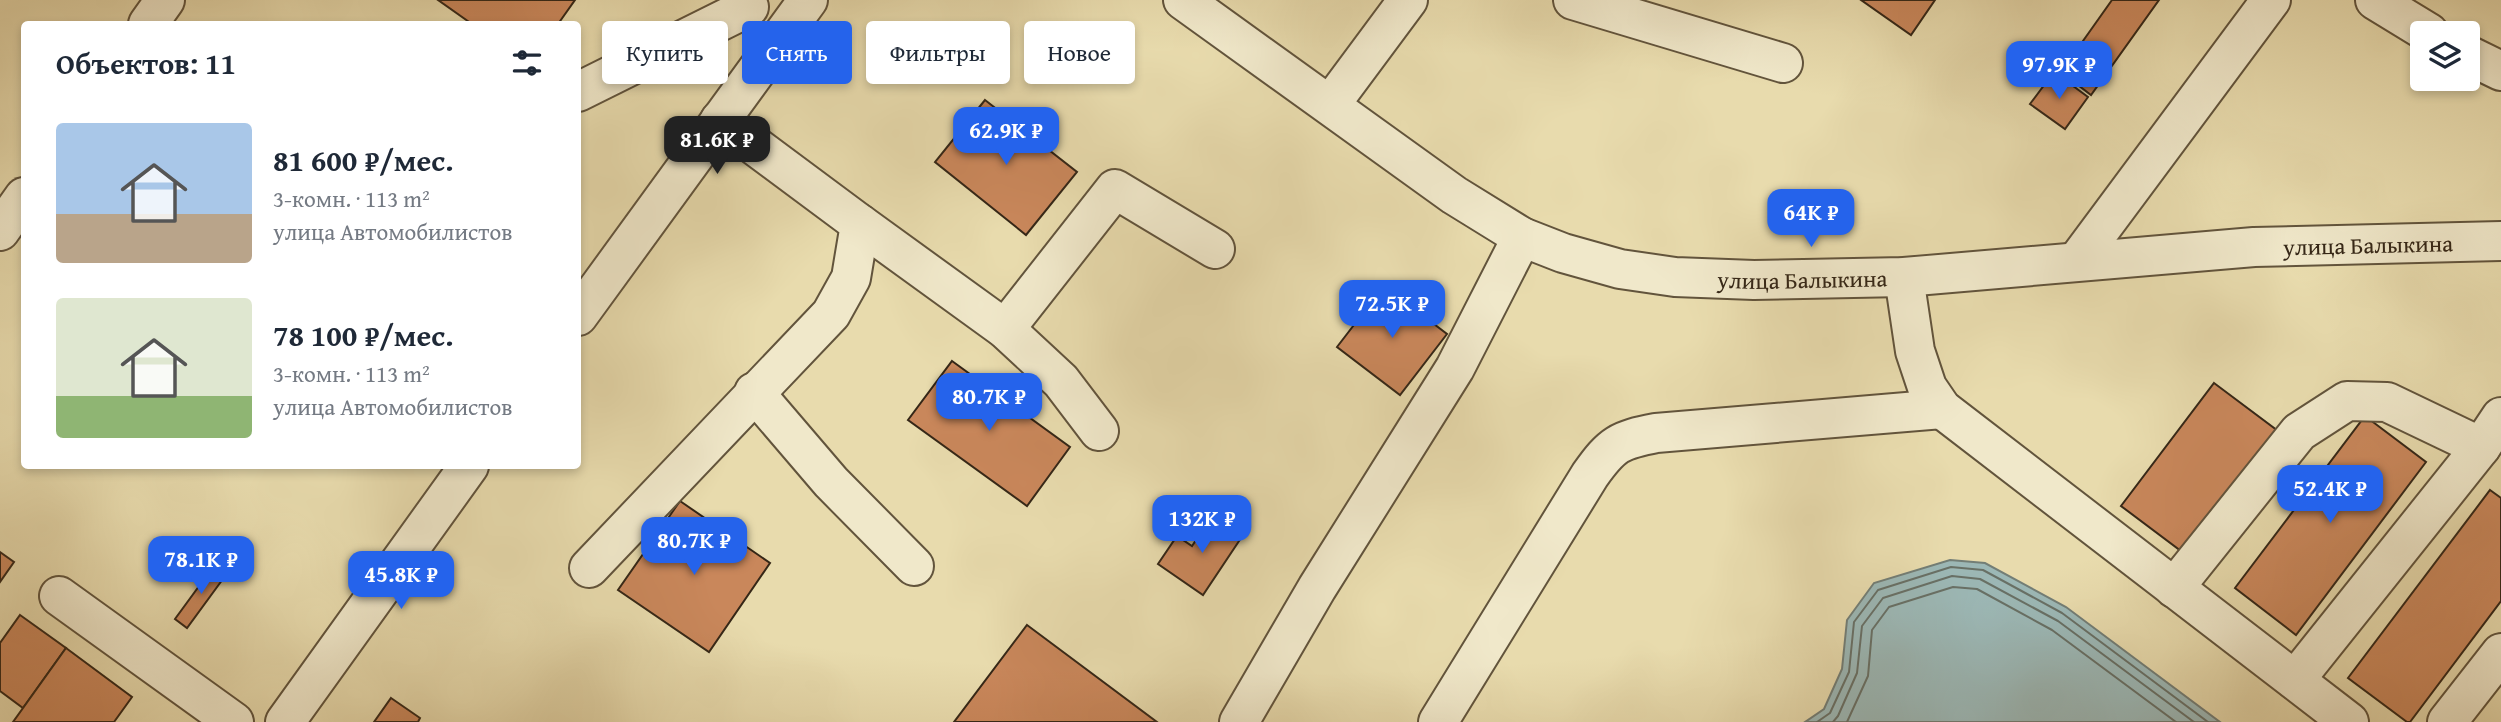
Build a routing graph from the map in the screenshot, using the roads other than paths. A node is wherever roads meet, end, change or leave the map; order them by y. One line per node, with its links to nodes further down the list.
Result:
1 (165, 0): 9 (street)
2 (808, 0): 11 (street)
3 (1183, 0): 18 (street, улица Балыкина)
4 (1408, 0): 18 (street)
5 (1573, 0): 14 (street)
6 (2271, 0): 26 (street)
7 (2375, 0): 12 (street)
8 (744, 3): 10 (street); 17 (street)
9 (150, 21)
10 (769, 21)
11 (792, 21)
12 (2410, 21)
13 (2480, 61): 15 (street)
14 (1783, 63)
15 (2501, 71)
16 (746, 84): 19 (street)
17 (581, 90)
18 (1330, 105): 23 (street, улица Балыкина)
19 (720, 120): 21 (street); 28 (street)
20 (21, 201): 22 (street)
21 (860, 224): 29 (street); 30 (street)
22 (0, 231)
23 (1522, 237): 27 (street, улица Балыкина); 43 (street)
24 (2501, 241): 26 (street, улица Балыкина)
25 (1215, 250): 29 (street)
26 (2077, 261): 27 (street, улица Балыкина)
27 (1904, 277): 31 (street)
28 (581, 312)
29 (1004, 329): 32 (street)
30 (754, 392): 35 (street); 36 (street)
31 (1942, 409): 37 (street); 44 (street)
32 (1099, 431)
33 (2491, 432): 37 (street); 40 (street)
34 (452, 471): 42 (street)
35 (914, 566)
36 (589, 568)
37 (2174, 588): 40 (street)
38 (59, 596): 41 (street)
39 (2501, 653): 46 (street)
40 (2295, 680): 45 (street)
41 (234, 722)
42 (285, 722)
43 (1239, 722)
44 (1438, 722)
45 (2348, 722)
46 (2447, 722)

